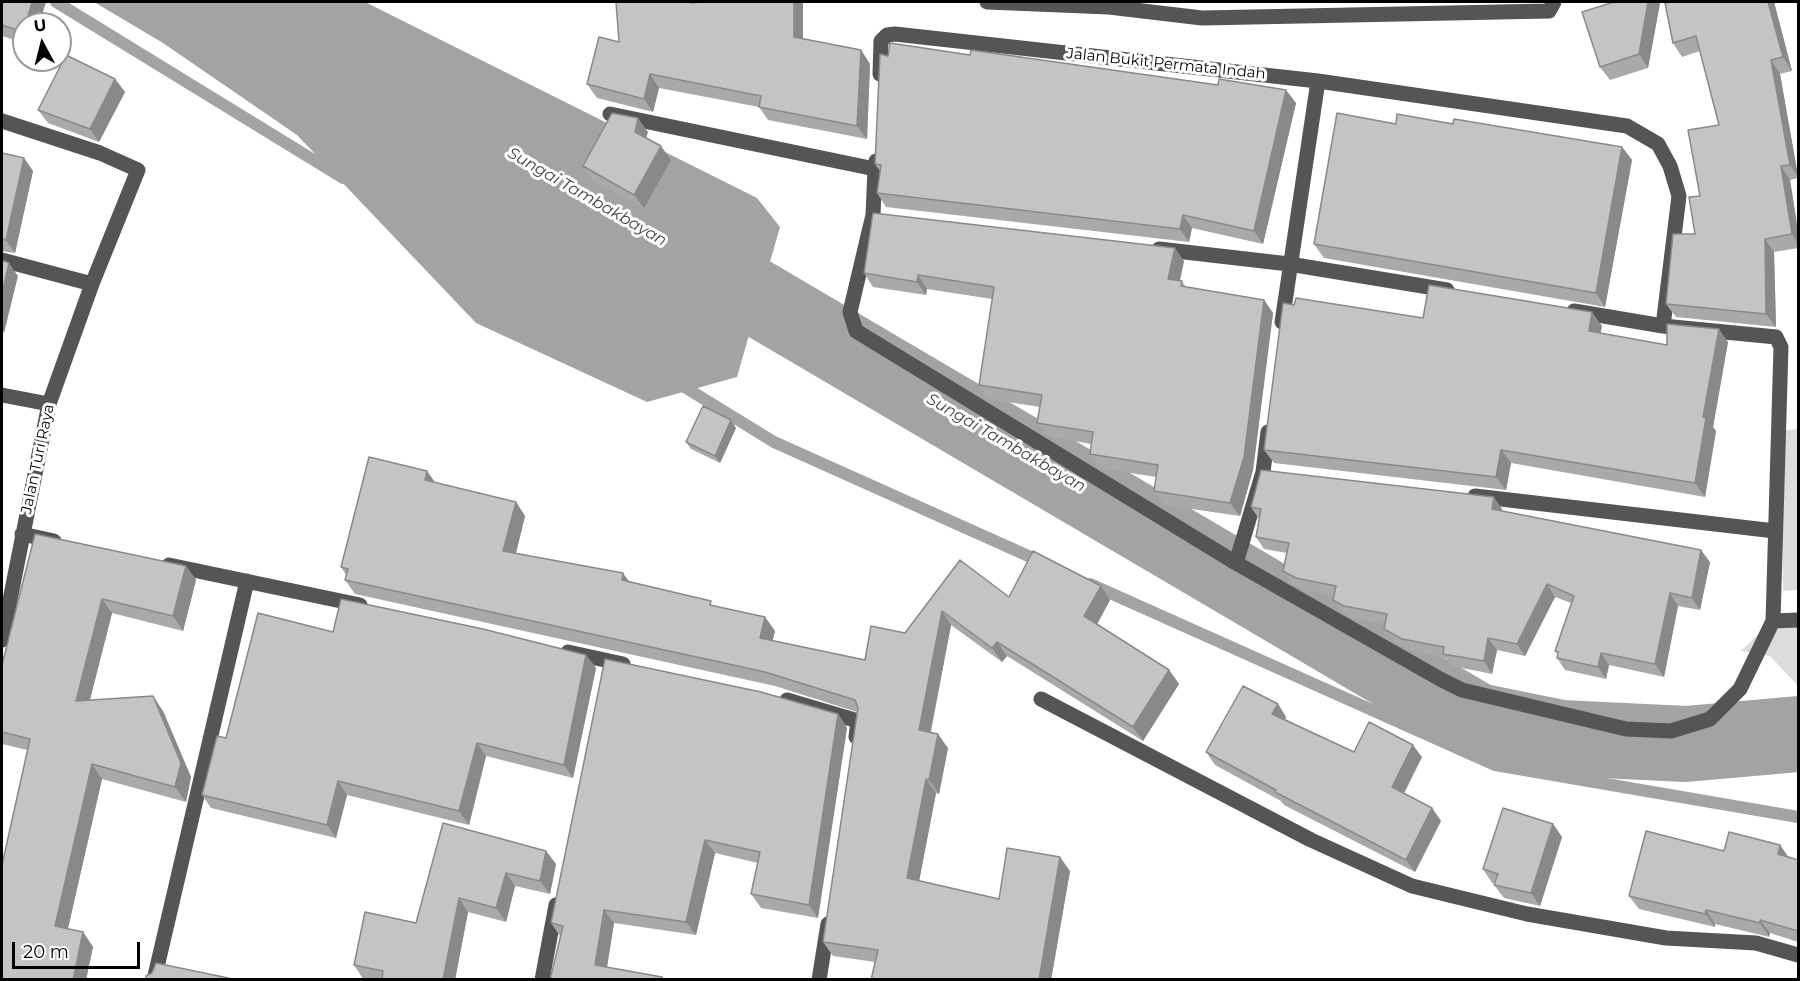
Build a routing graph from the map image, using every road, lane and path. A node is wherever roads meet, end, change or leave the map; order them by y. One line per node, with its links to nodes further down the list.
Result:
1 (987, 2): 4 (street)
2 (1202, 2): 4 (street)
3 (1554, 2): 4 (street)
4 (1202, 18)
5 (1318, 81): 6 (street, Jalan Bukit Permata Indah); 13 (street); 17 (street, Jalan Bukit Permata Indah)
6 (879, 88)
7 (610, 114): 10 (street)
8 (2, 121): 14 (street, Jalan Turi Raya)
9 (876, 146): 10 (street)
10 (875, 169): 27 (street)
11 (1146, 247): 13 (street)
12 (2, 260): 14 (street)
13 (1289, 264): 15 (street); 18 (street)
14 (92, 284): 20 (street, Jalan Turi Raya)
15 (1464, 293)
16 (1557, 308): 17 (street)
17 (1663, 326): 23 (street)
18 (1280, 333)
19 (2, 395): 20 (street)
20 (49, 404): 24 (street, Jalan Turi Raya)
21 (1270, 414): 27 (street)
22 (1454, 494): 23 (street)
23 (1775, 531): 31 (street)
24 (22, 534): 25 (street); 32 (street, Jalan Turi Raya)
25 (67, 544)
26 (157, 562): 28 (street)
27 (1236, 563): 31 (street)
28 (247, 581): 29 (street); 41 (street)
29 (371, 607)
30 (1798, 620): 31 (street)
31 (1773, 621)
32 (2, 640)
33 (555, 649): 34 (street)
34 (640, 668)
35 (773, 696): 37 (street)
36 (1041, 699): 40 (street)
37 (853, 756)
38 (560, 887): 42 (street)
39 (830, 909): 43 (street)
40 (1798, 955)
41 (154, 980)
42 (542, 980)
43 (819, 980)

